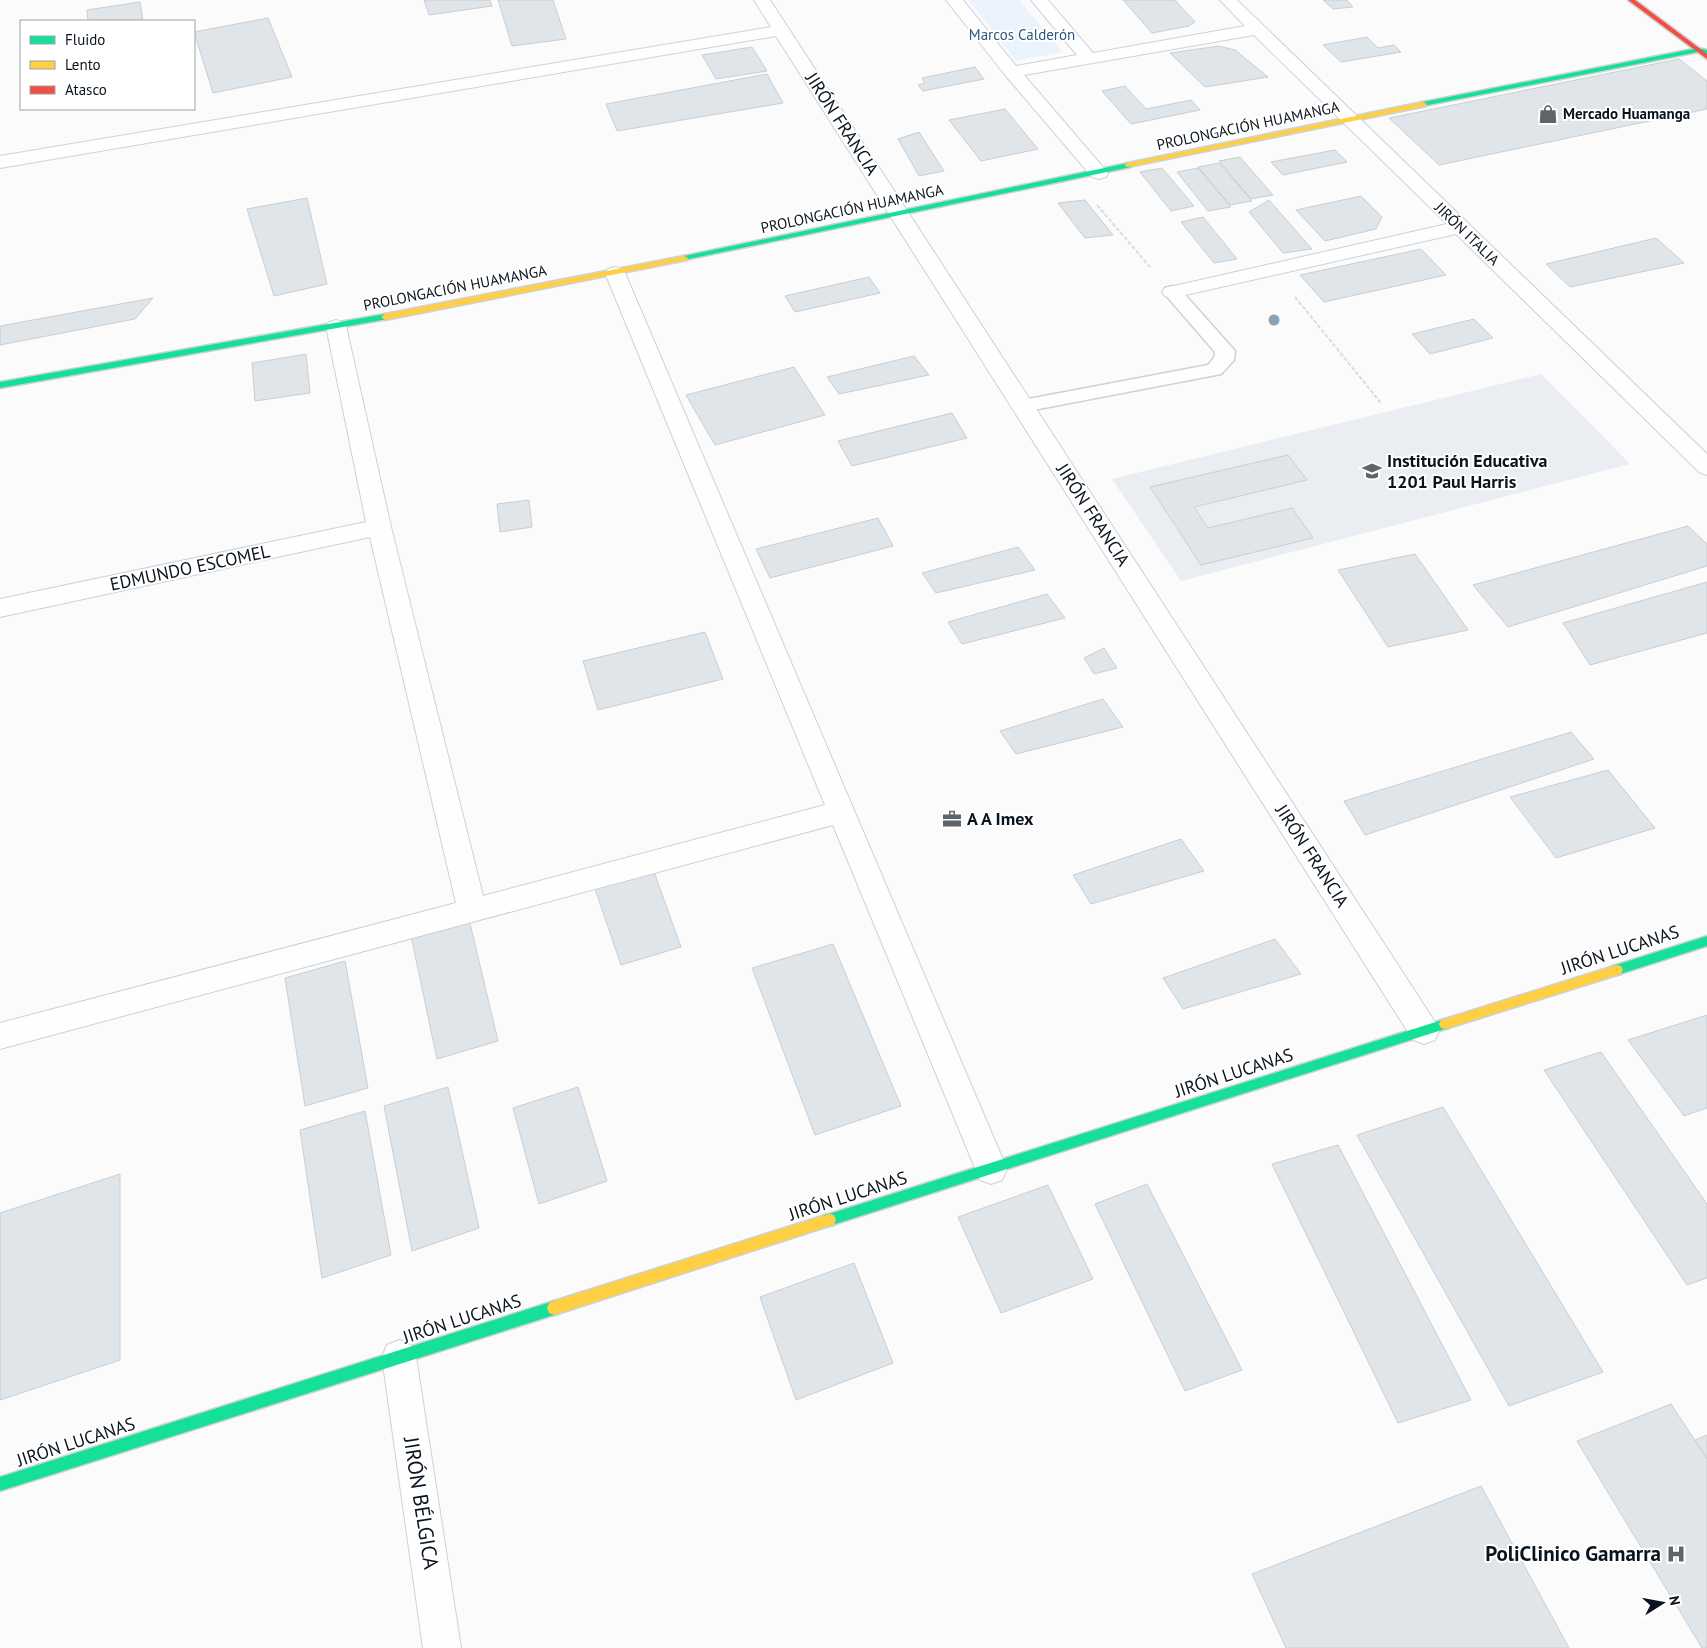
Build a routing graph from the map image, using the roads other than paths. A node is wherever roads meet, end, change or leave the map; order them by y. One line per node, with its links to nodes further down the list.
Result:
1 (762, 0): 7 (street, JIRÓN FRANCIA)
2 (954, 0): 10 (street)
3 (1039, 0): 9 (street)
4 (1228, 0): 6 (street, JIRÓN ITALIA)
5 (1631, 0): 8 (street)
6 (1257, 29): 9 (street); 11 (street, JIRÓN ITALIA)
7 (781, 30): 12 (street); 14 (street, JIRÓN FRANCIA)
8 (1704, 53): 11 (street, PROLONGACIÓN HUAMANGA)
9 (1088, 58): 10 (street)
10 (1012, 72): 13 (street)
11 (1348, 120): 13 (street, PROLONGACIÓN HUAMANGA); 15 (street, JIRÓN ITALIA)
12 (0, 162)
13 (1099, 173): 14 (street, PROLONGACIÓN HUAMANGA)
14 (899, 214): 16 (street, PROLONGACIÓN HUAMANGA); 20 (street, JIRÓN FRANCIA)
15 (1460, 227): 17 (street); 21 (street, JIRÓN ITALIA)
16 (615, 273): 18 (street, PROLONGACIÓN HUAMANGA); 24 (street)
17 (1172, 292): 20 (lane)
18 (336, 326): 19 (street, PROLONGACIÓN HUAMANGA); 22 (street)
19 (0, 385)
20 (1023, 406): 27 (street, JIRÓN FRANCIA)
21 (1707, 467)
22 (379, 528): 23 (street, EDMUNDO ESCOMEL); 25 (street)
23 (0, 608)
24 (841, 812): 25 (street); 29 (street)
25 (472, 910): 28 (street)
26 (1707, 941): 27 (street, JIRÓN LUCANAS)
27 (1424, 1031): 29 (street, JIRÓN LUCANAS)
28 (0, 1036)
29 (991, 1169): 30 (street, JIRÓN LUCANAS)
30 (399, 1357): 31 (street, JIRÓN LUCANAS); 32 (street, JIRÓN BÉLGICA)
31 (0, 1484)
32 (442, 1648)

